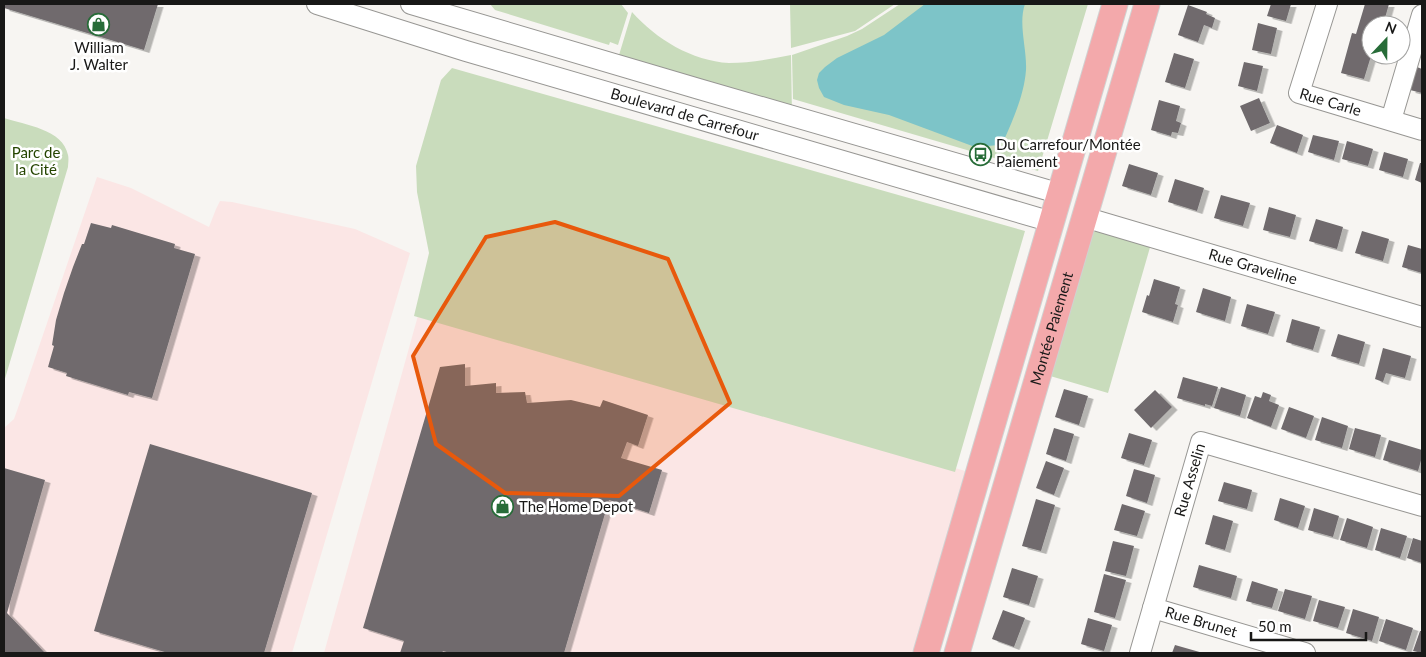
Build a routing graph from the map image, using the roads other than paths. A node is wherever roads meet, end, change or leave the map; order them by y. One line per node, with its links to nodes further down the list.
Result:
1 (317, 4): 11 (street, Boulevard de Carrefour)
2 (411, 4): 9 (street, Boulevard de Carrefour)
3 (1115, 4): 9 (main road, Montée Paiement)
4 (1147, 4): 10 (main road, Montée Paiement)
5 (1327, 4): 7 (street, Rue Carle)
6 (1421, 25): 7 (street)
7 (1391, 120): 8 (street, Rue Carle)
8 (1422, 130)
9 (1061, 194): 10 (main road); 11 (main road, Montée Paiement)
10 (1084, 217): 11 (main road); 12 (street, Rue Graveline); 16 (main road, Montée Paiement)
11 (1052, 222): 15 (main road, Montée Paiement)
12 (1422, 318)
13 (1422, 506): 14 (street, Rue Asselin)
14 (1153, 608): 17 (street, Rue Asselin); 18 (street, Rue Brunet)
15 (926, 653)
16 (957, 653)
17 (1140, 653)
18 (1305, 653)

